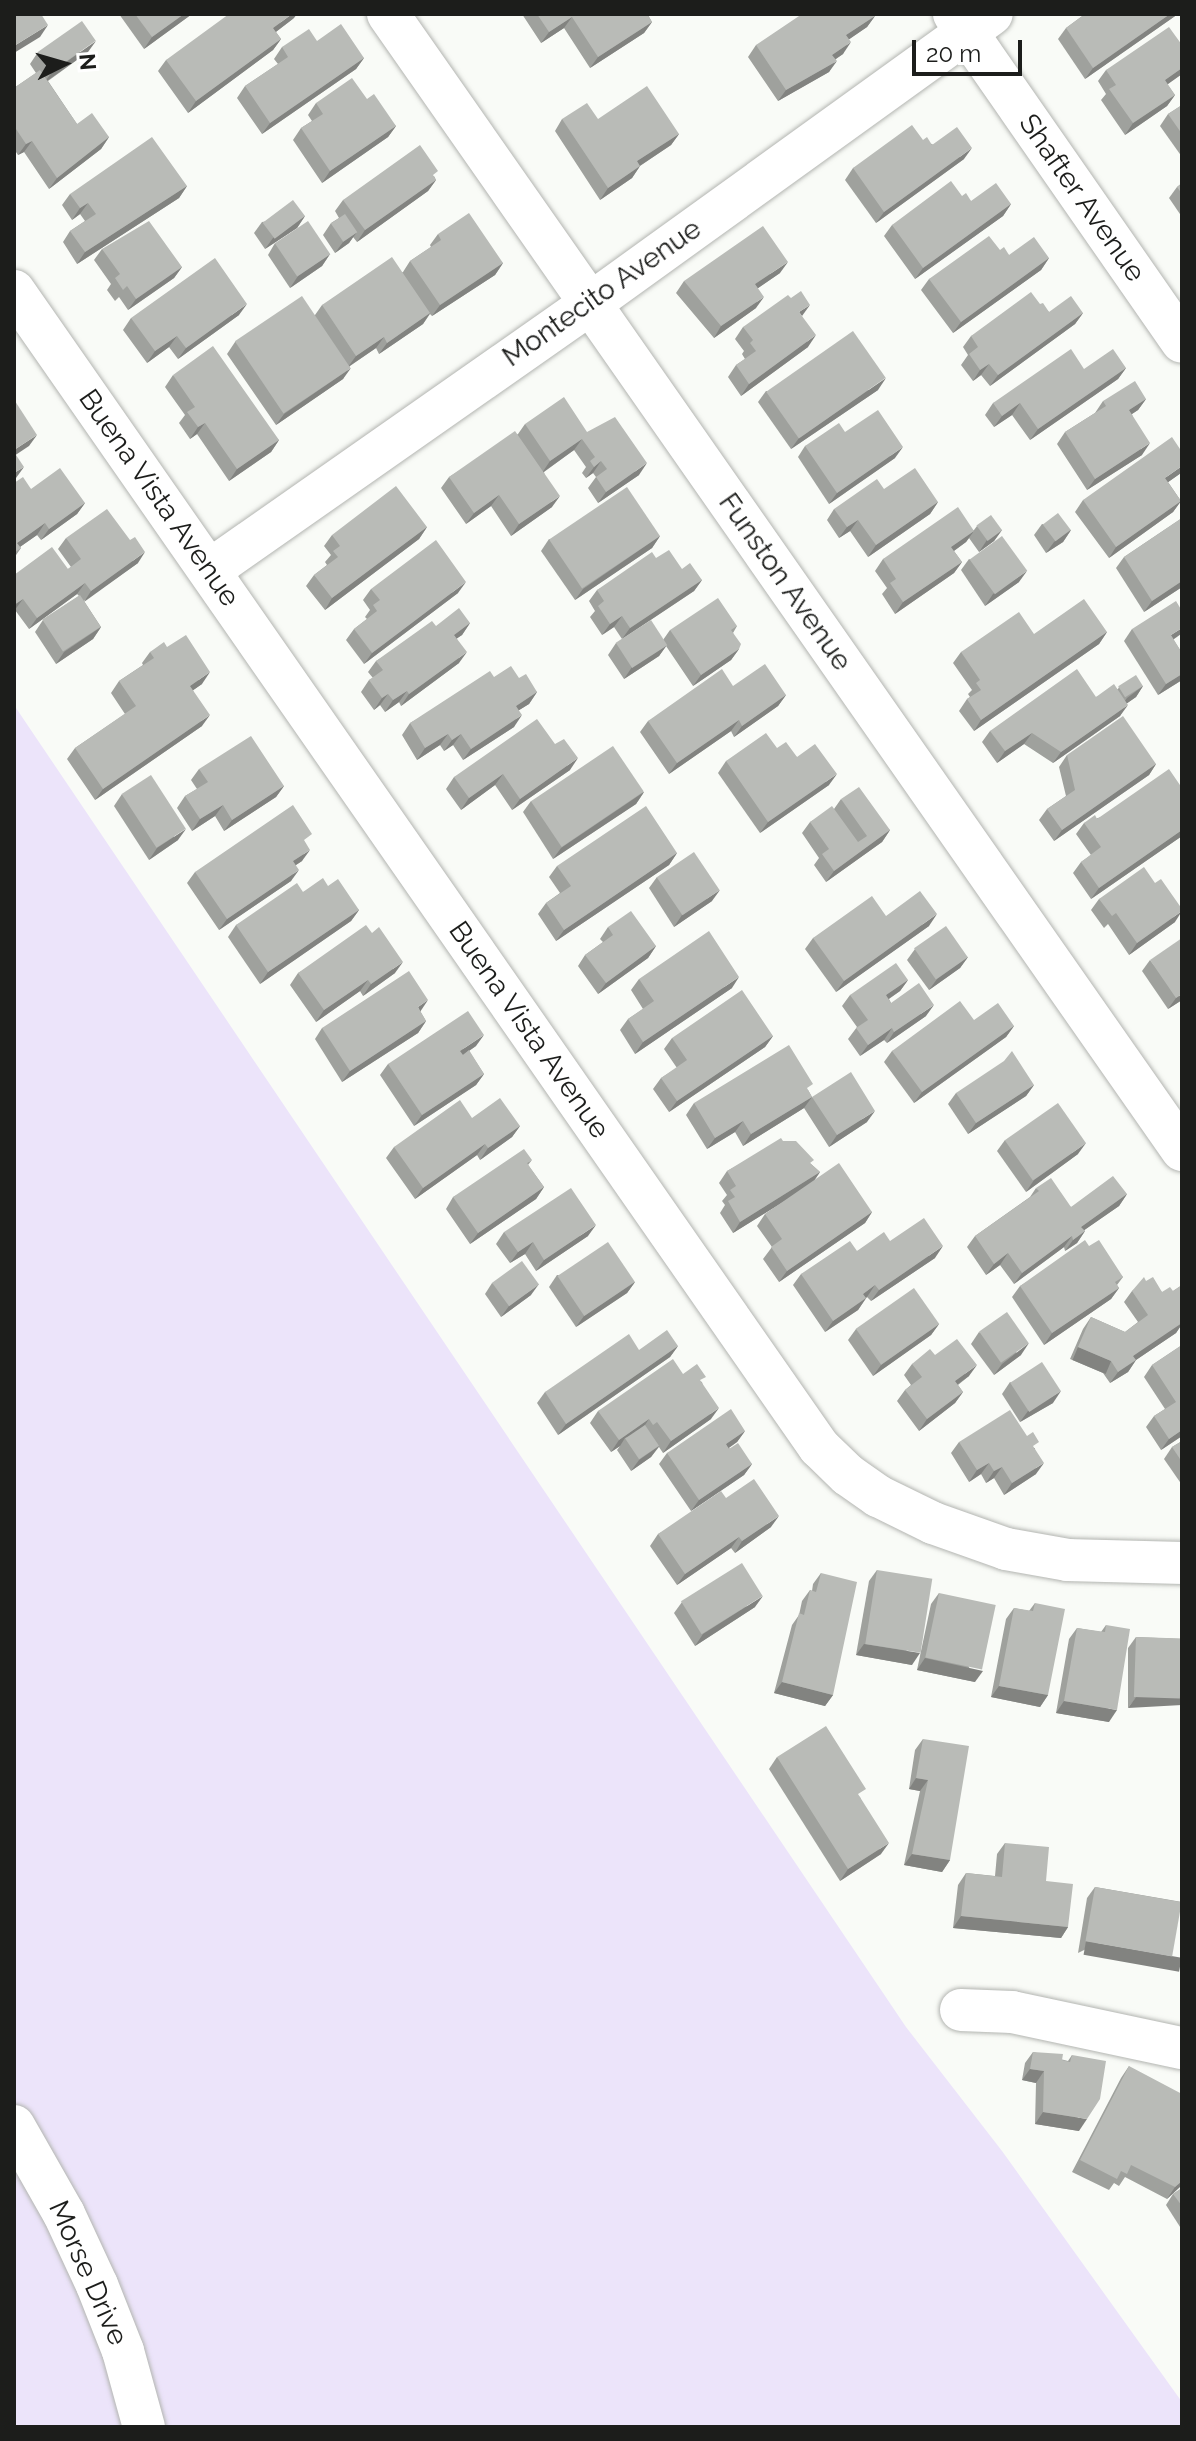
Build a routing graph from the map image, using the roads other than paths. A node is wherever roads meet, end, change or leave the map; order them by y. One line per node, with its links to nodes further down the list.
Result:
1 (388, 14): 4 (street, Funston Avenue)
2 (970, 20): 4 (street, Montecito Avenue); 5 (street, Shafter Avenue)
3 (14, 291): 6 (street, Buena Vista Avenue)
4 (591, 303): 6 (street, Montecito Avenue); 7 (street, Funston Avenue)
5 (1182, 342)
6 (210, 570): 8 (street, Buena Vista Avenue)
7 (1182, 1150)
8 (1182, 1563)
9 (961, 2010): 10 (street)
10 (1182, 2048)
11 (14, 2126): 12 (street, Morse Drive)
12 (144, 2427)

